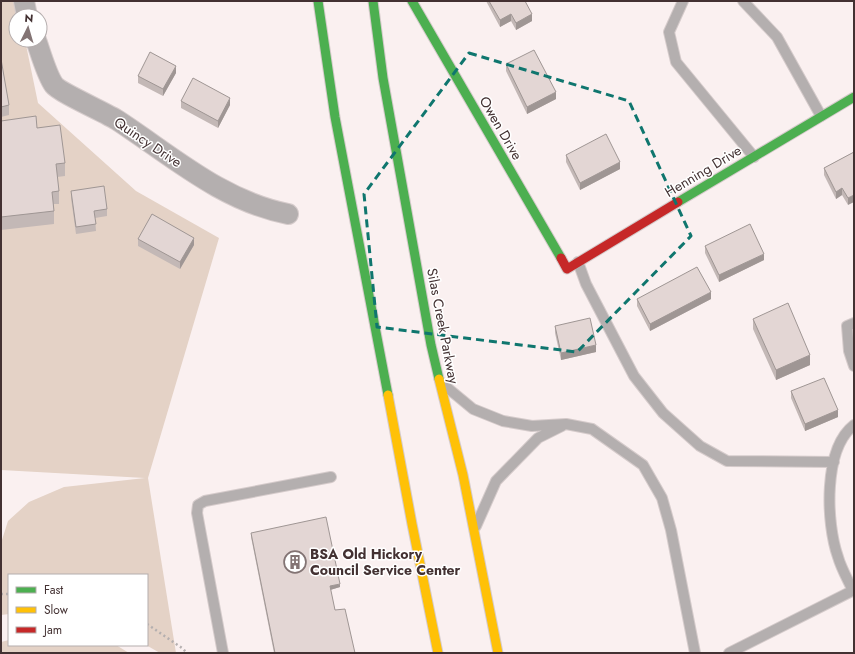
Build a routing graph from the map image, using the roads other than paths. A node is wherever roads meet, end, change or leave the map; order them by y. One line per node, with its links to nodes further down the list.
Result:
1 (318, 1): 23 (main road)
2 (373, 1): 15 (main road, Silas Creek Parkway)
3 (412, 1): 12 (main road, Owen Drive)
4 (683, 1): 9 (lane)
5 (743, 1): 8 (lane)
6 (39, 48): 10 (street, Quincy Drive)
7 (854, 97): 8 (main road, Henning Drive)
8 (821, 116): 9 (main road, Henning Drive)
9 (754, 157): 11 (main road, Henning Drive)
10 (288, 214)
11 (578, 262): 12 (main road, Henning Drive); 18 (lane)
12 (567, 269)
13 (854, 323): 14 (lane)
14 (854, 366)
15 (439, 381): 16 (lane); 20 (main road, Silas Creek Parkway)
16 (566, 424): 20 (lane); 25 (lane)
17 (854, 425): 18 (lane)
18 (834, 462): 21 (lane)
19 (331, 477): 22 (lane)
20 (474, 531): 24 (main road, Silas Creek Parkway)
21 (854, 591): 26 (lane)
22 (223, 653)
23 (438, 653)
24 (498, 653)
25 (695, 653)
26 (728, 653)

